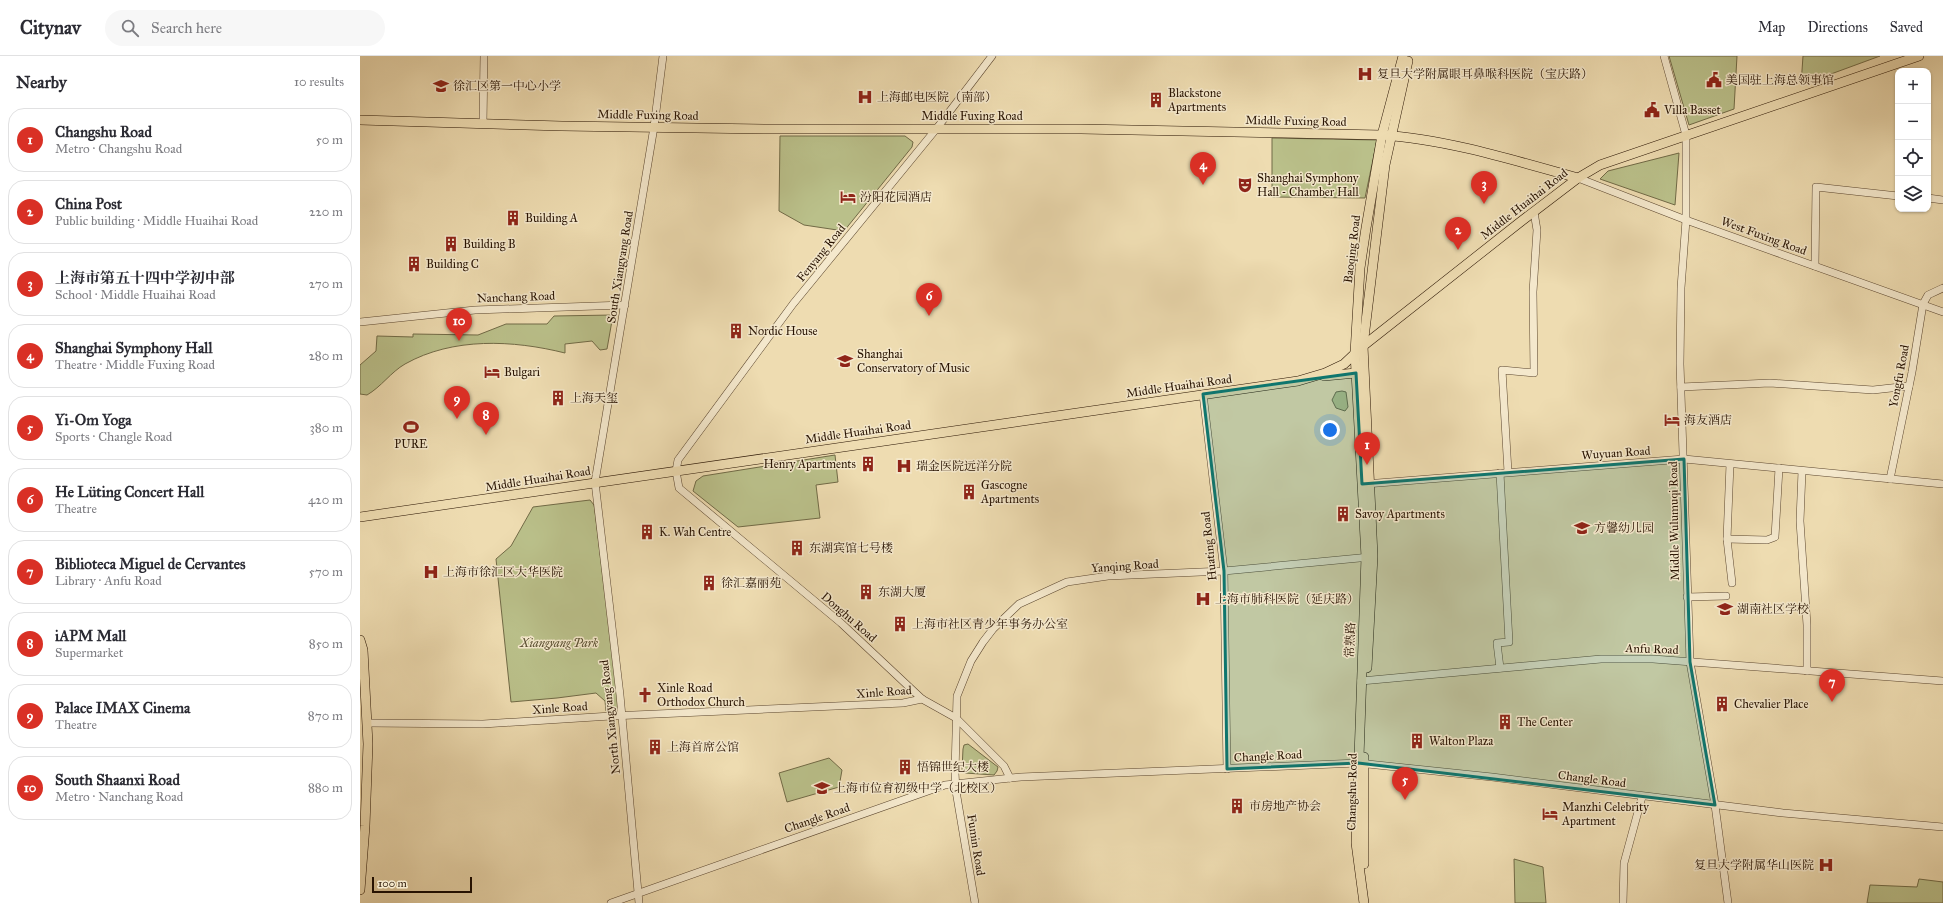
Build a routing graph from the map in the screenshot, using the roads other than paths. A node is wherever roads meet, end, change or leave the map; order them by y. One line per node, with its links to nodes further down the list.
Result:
1 (484, 56): 9 (street)
2 (663, 56): 10 (street, South Xiangyang Road)
3 (992, 56): 11 (street, Fenyang Road)
4 (1404, 56): 13 (main road, Baoqing Road)
5 (1410, 56): 13 (main road, Baoqing Road)
6 (1664, 56): 12 (street, Middle Wulumuqi Road)
7 (1919, 56): 12 (main road, Middle Huaihai Road)
8 (360, 120): 9 (main road, Middle Fuxing Road)
9 (483, 124): 10 (main road, Middle Fuxing Road)
10 (654, 127): 11 (main road, Middle Fuxing Road); 23 (street, South Xiangyang Road)
11 (937, 128): 13 (main road, Middle Fuxing Road); 36 (street, Fenyang Road)
12 (1686, 135): 14 (main road, Middle Huaihai Road); 19 (street, Middle Wulumuqi Road)
13 (1386, 136): 14 (main road, Middle Fuxing Road); 26 (main road, Baoqing Road); 27 (main road, Baoqing Road)
14 (1578, 178): 18 (main road, Middle Huaihai Road); 19 (street, West Fuxing Road)
15 (1895, 196): 20 (street)
16 (1931, 198): 17 (street)
17 (1943, 200)
18 (1534, 212): 26 (main road, Middle Huaihai Road); 38 (street)
19 (1686, 220): 20 (street, West Fuxing Road); 30 (street, Middle Wulumuqi Road)
20 (1815, 266): 22 (street, West Fuxing Road)
21 (1943, 288): 22 (street)
22 (1924, 304): 24 (street, West Fuxing Road); 31 (street, Yongfu Road)
23 (625, 305): 25 (street, Nanchang Road); 41 (street, South Xiangyang Road)
24 (1943, 312)
25 (360, 322)
26 (1363, 346): 27 (main road, Middle Huaihai Road); 42 (main road, Changshu Road)
27 (1355, 353): 28 (main road); 29 (main road, Middle Huaihai Road)
28 (1356, 373): 29 (main road); 42 (main road)
29 (1312, 377): 32 (main road, Middle Huaihai Road)
30 (1681, 386): 31 (street); 33 (street, Middle Wulumuqi Road)
31 (1909, 386): 40 (street, Yongfu Road)
32 (1203, 394): 36 (main road, Middle Huaihai Road); 47 (street, Huating Road)
33 (1684, 459): 34 (street, Wuyuan Road); 38 (street, Wuyuan Road); 50 (street, Middle Wulumuqi Road)
34 (1730, 464): 35 (street, Wuyuan Road); 45 (street)
35 (1779, 468): 37 (street, Wuyuan Road); 45 (street)
36 (676, 471): 41 (main road, Middle Huaihai Road); 57 (street, Donghu Road)
37 (1802, 471): 40 (street, Wuyuan Road); 54 (street)
38 (1508, 472): 39 (street, Wuyuan Road)
39 (1500, 473): 42 (street, Wuyuan Road); 53 (street)
40 (1890, 479): 43 (street, Wuyuan Road)
41 (595, 482): 44 (main road, Middle Huaihai Road); 58 (street, North Xiangyang Road)
42 (1365, 484): 46 (main road, Changshu Road)
43 (1943, 484)
44 (360, 517)
45 (1727, 538): 48 (street)
46 (1369, 557): 47 (street, Yanqing Road); 55 (main road, Changshu Road)
47 (1224, 571): 59 (street, Yanqing Road); 62 (street, Huating Road)
48 (1732, 583)
49 (1726, 596): 50 (street)
50 (1687, 597): 52 (street, Middle Wulumuqi Road)
51 (360, 640): 60 (main road)
52 (1690, 662): 53 (street, Anfu Road); 54 (street, Anfu Road); 66 (street, Middle Wulumuqi Road)
53 (1500, 668): 55 (street, Anfu Road)
54 (1807, 671): 56 (street, Anfu Road)
55 (1364, 681): 61 (main road, Changshu Road)
56 (1943, 681)
57 (922, 699): 58 (street, Xinle Road); 59 (street, Donghu Road)
58 (621, 716): 60 (street, Xinle Road); 69 (street, North Xiangyang Road)
59 (956, 718): 63 (street, Donghu Road); 64 (street, Fumin Road)
60 (368, 723): 68 (main road)
61 (1361, 763): 62 (street, Changle Road); 65 (street, Changle Road); 73 (main road); 74 (main road, Changshu Road)
62 (1227, 768): 63 (street, Changle Road)
63 (1010, 778): 64 (street, Changle Road)
64 (955, 784): 69 (street, Changle Road); 72 (street, Fumin Road)
65 (1642, 796): 66 (street, Changle Road); 75 (street)
66 (1715, 805): 67 (street, Changle Road); 76 (street, Middle Wulumuqi Road)
67 (1943, 826)
68 (360, 890)
69 (639, 894): 70 (street, Changle Road); 71 (street, North Xiangyang Road)
70 (611, 903)
71 (639, 903)
72 (975, 903)
73 (1364, 903)
74 (1369, 903)
75 (1623, 903)
76 (1728, 903)

